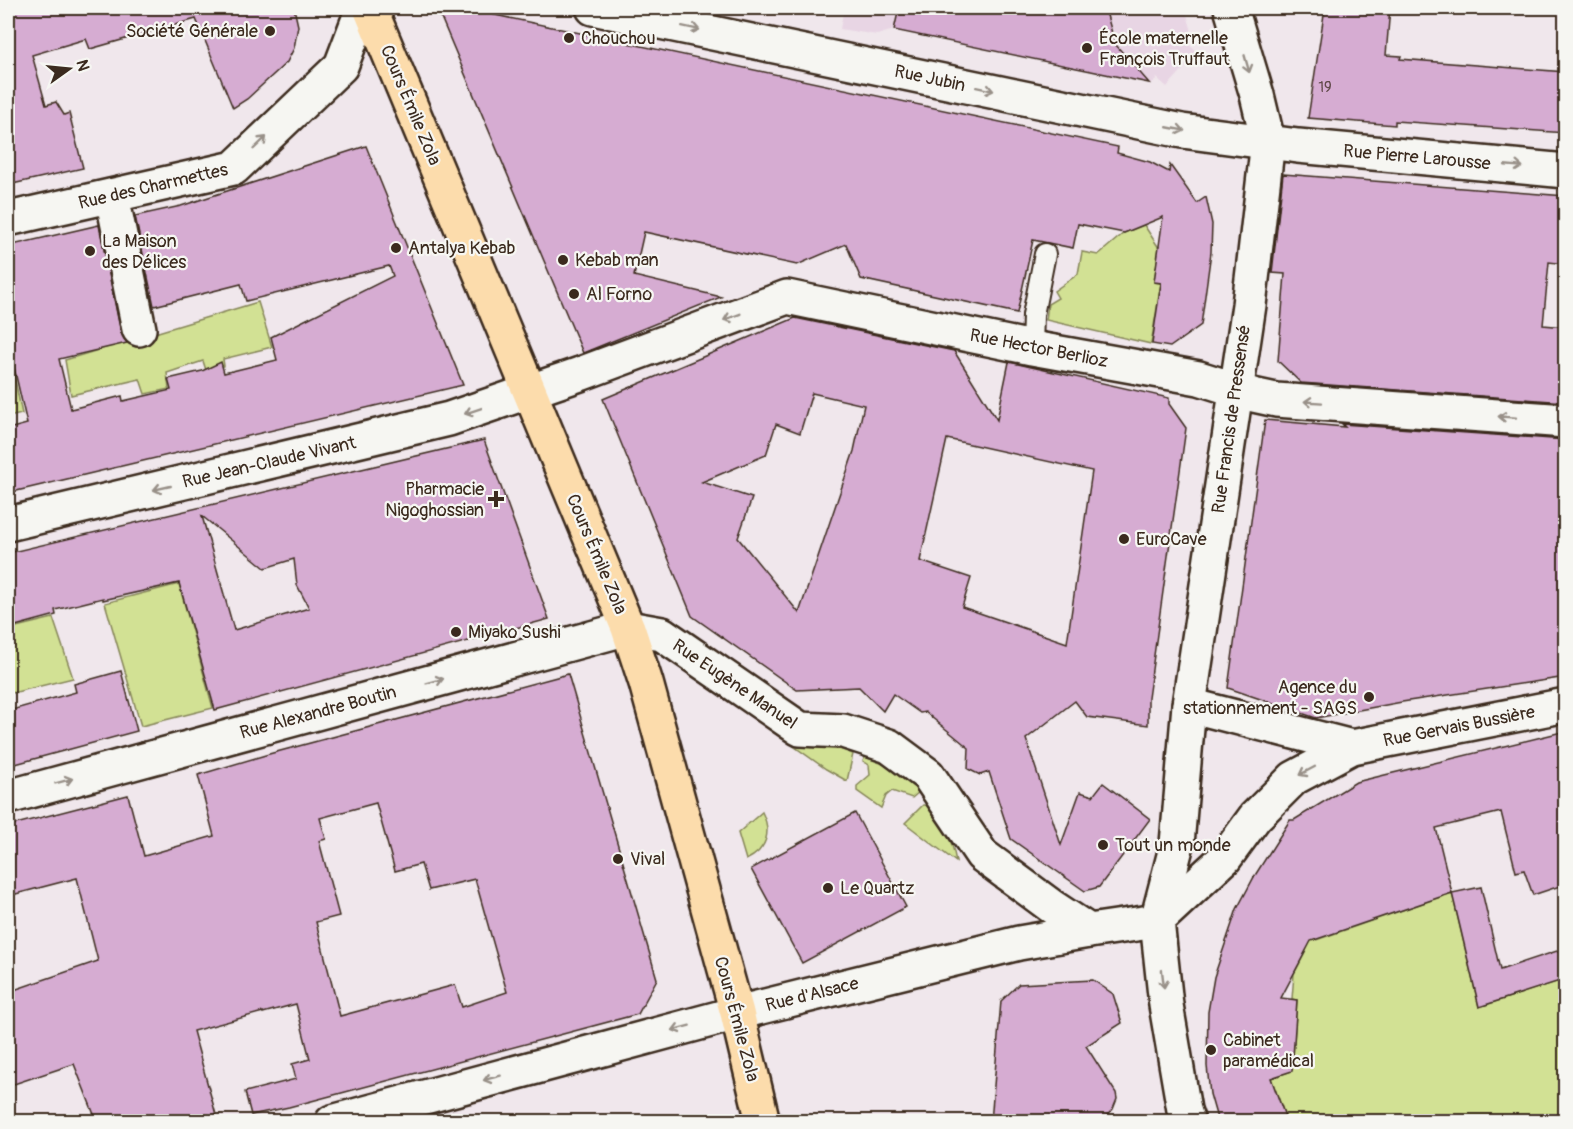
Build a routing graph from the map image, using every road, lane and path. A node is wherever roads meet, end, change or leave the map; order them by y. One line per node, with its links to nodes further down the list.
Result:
1 (363, 8): 7 (street, Rue des Charmettes, one-way to 1)
2 (370, 8): 13 (main road, Cours Émile Zola)
3 (593, 8): 5 (street, Rue Jubin, one-way to 5)
4 (1231, 8): 5 (street, one-way to 5)
5 (1268, 141): 6 (street, Rue Pierre Larousse, one-way to 6); 12 (street, Rue Francis de Pressensé)
6 (1566, 171)
7 (112, 196): 8 (street, Rue des Charmettes); 10 (street)
8 (8, 219)
9 (1045, 254): 11 (lane)
10 (140, 329)
11 (1032, 348): 12 (street, Rue Hector Berlioz); 13 (street, Rue Hector Berlioz, one-way to 13)
12 (1235, 390): 14 (street, Rue Hector Berlioz, one-way to 12); 17 (street, Rue Francis de Pressensé)
13 (529, 392): 15 (street, Rue Jean-Claude Vivant, one-way to 15); 16 (main road, Cours Émile Zola)
14 (1566, 421)
15 (8, 524)
16 (628, 628): 20 (street, Rue Alexandre Boutin, one-way to 16); 22 (street, Rue Eugène Manuel); 23 (main road, Cours Émile Zola)
17 (1189, 705): 19 (street, Rue Gervais Bussière); 21 (street, Rue Francis de Pressensé)
18 (1566, 705): 19 (street, Rue Gervais Bussière)
19 (1352, 747): 21 (street, Rue Gervais Bussière, one-way to 21)
20 (8, 797)
21 (1157, 921): 22 (street, Rue d'Alsace); 26 (street, Rue Francis de Pressensé, one-way to 26)
22 (1089, 931): 23 (street, Rue d'Alsace)
23 (737, 1013): 24 (street, Rue d'Alsace, one-way to 24); 25 (main road, Cours Émile Zola)
24 (332, 1122)
25 (763, 1122)
26 (1188, 1122)

